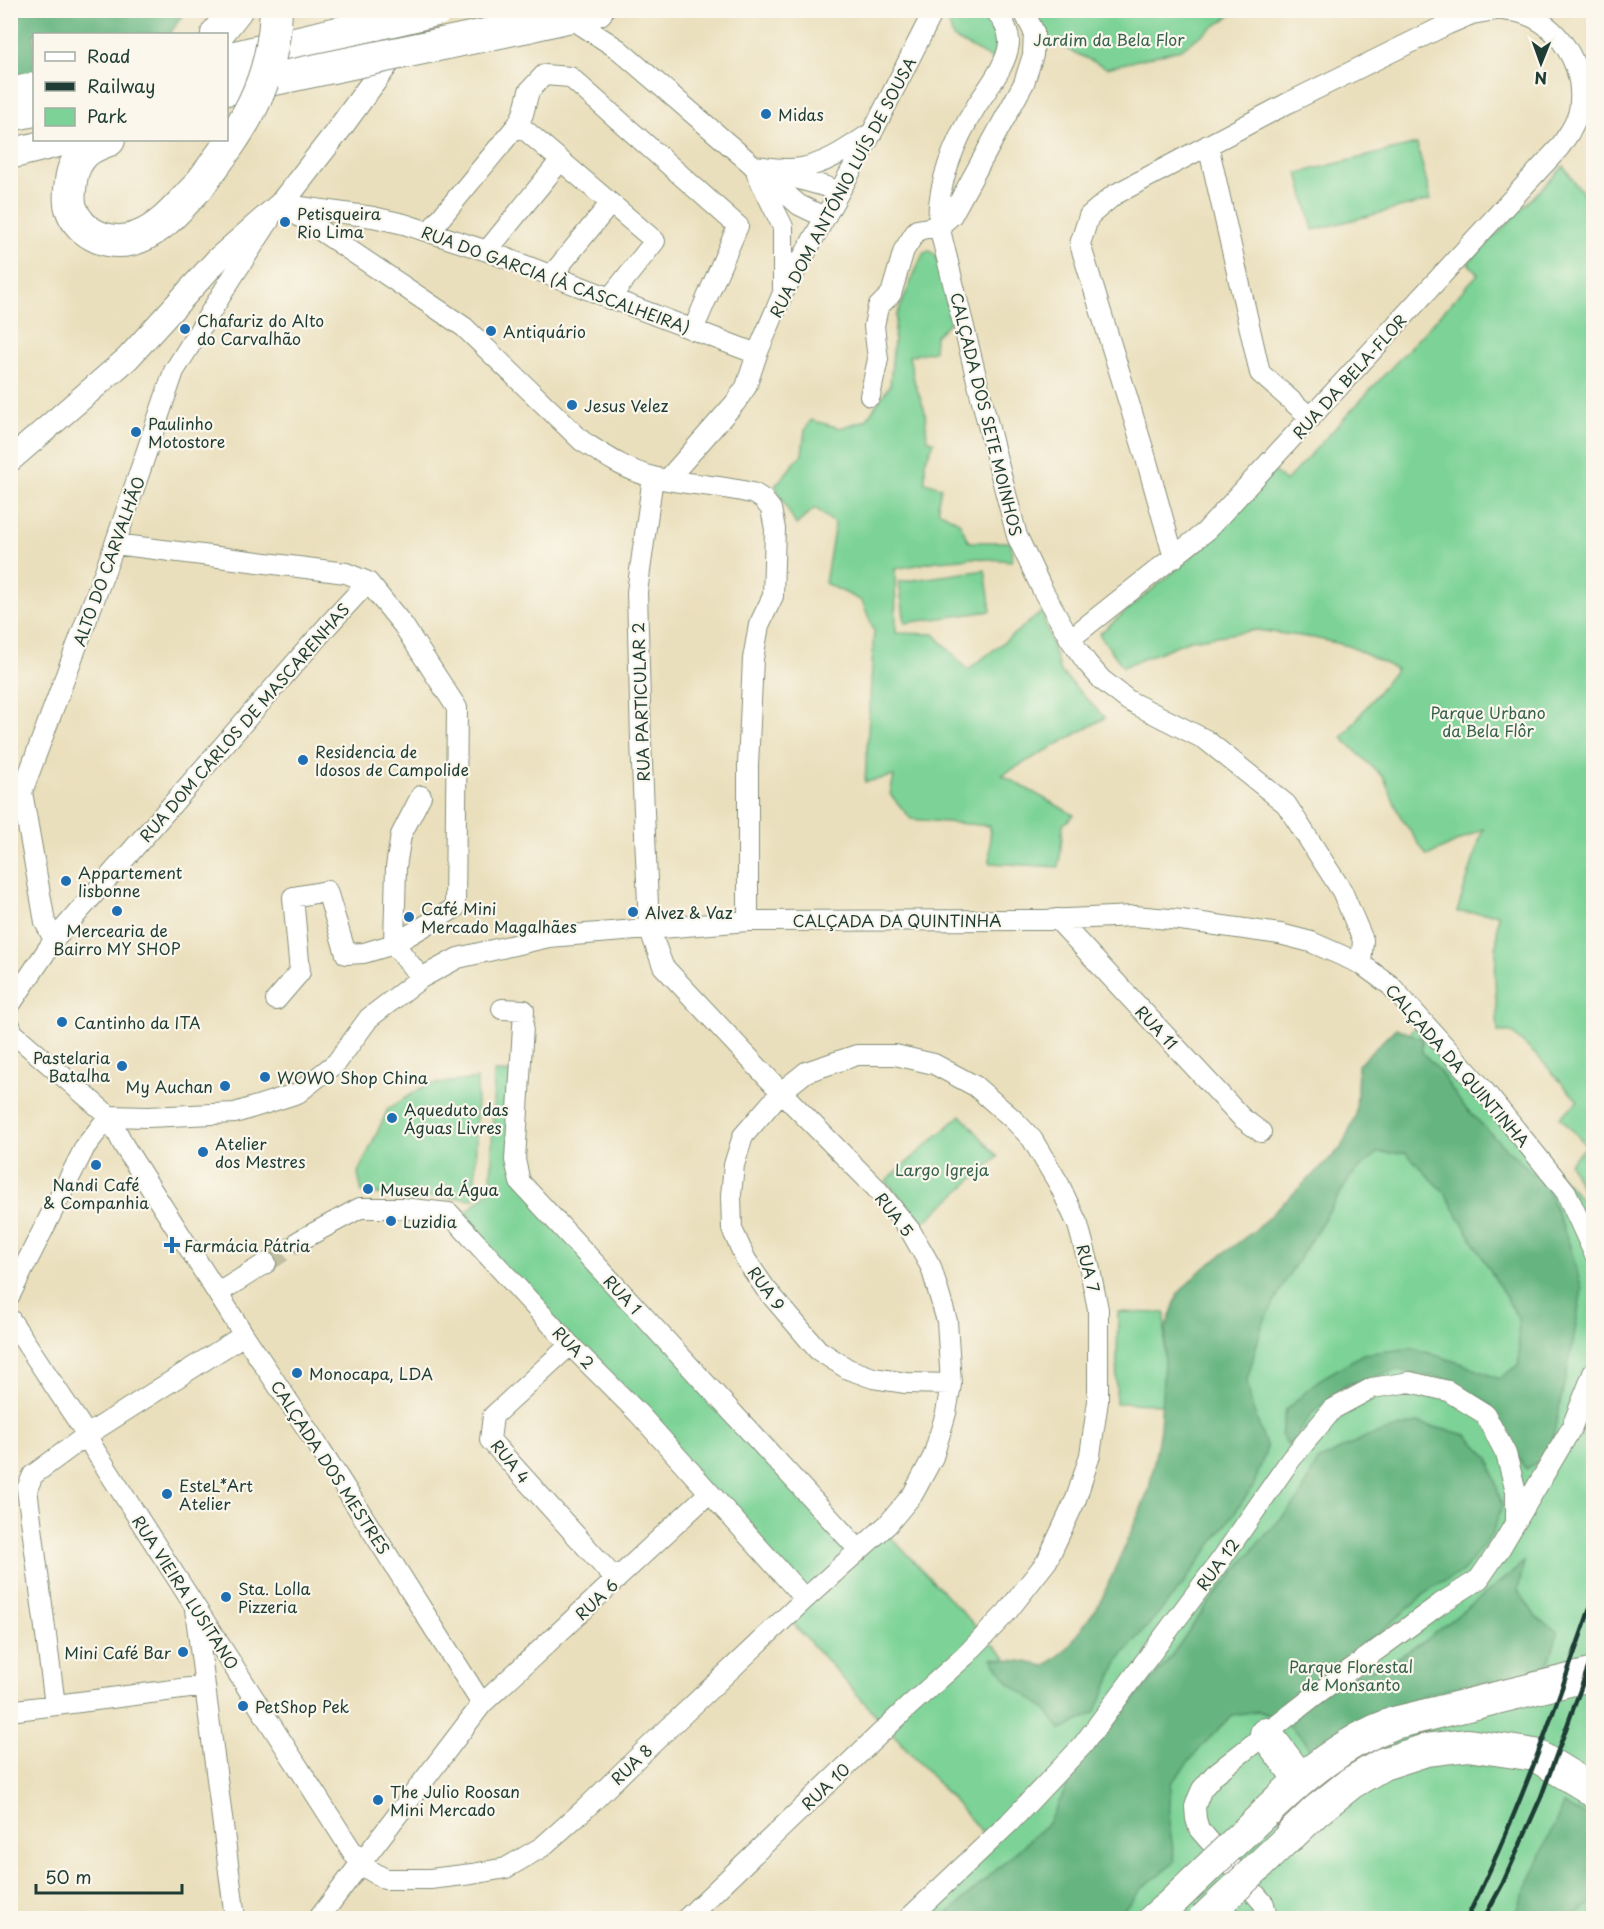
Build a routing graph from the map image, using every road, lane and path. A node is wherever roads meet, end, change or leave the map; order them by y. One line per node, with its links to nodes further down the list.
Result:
1 (236, 10): 12 (highway)
2 (276, 10): 25 (highway, bridge)
3 (426, 10): 31 (street)
4 (437, 10): 11 (highway, bridge)
5 (934, 10): 22 (street, RUA DOM ANTÓNIO LUÍS DE SOUSA)
6 (995, 10): 34 (street)
7 (1023, 10): 34 (street)
8 (1496, 10): 26 (street)
9 (1502, 10): 14 (street)
10 (583, 14): 16 (highway, bridge); 29 (street)
11 (364, 17): 13 (highway)
12 (218, 33)
13 (228, 58)
14 (1586, 78): 43 (street, RUA DA BELA-FLOR)
15 (33, 88): 17 (main road)
16 (233, 92)
17 (10, 93)
18 (33, 110): 19 (highway)
19 (10, 115)
20 (518, 124): 28 (street); 35 (street); 40 (street)
21 (33, 130): 23 (highway)
22 (872, 133): 29 (street); 30 (street, RUA DOM ANTÓNIO LUÍS DE SOUSA)
23 (10, 135)
24 (62, 141): 27 (main road)
25 (107, 141)
26 (1208, 145): 43 (street); 47 (street)
27 (10, 154)
28 (560, 161): 32 (street); 36 (street)
29 (753, 166): 30 (street); 33 (street); 38 (street)
30 (838, 192): 33 (street, RUA DOM ANTÓNIO LUÍS DE SOUSA)
31 (281, 204): 35 (street, RUA DO GARCIA (À CASCALHEIRA)); 44 (street); 45 (street); 46 (street, ALTO DO CARVALHÃO)
32 (610, 204): 37 (street); 39 (street)
33 (824, 217): 38 (street, RUA DOM ANTÓNIO LUÍS DE SOUSA)
34 (939, 226): 42 (street); 49 (street, CALÇADA DOS SETE MOINHOS)
35 (429, 232): 36 (street, RUA DO GARCIA (À CASCALHEIRA))
36 (487, 251): 37 (street, RUA DO GARCIA (À CASCALHEIRA))
37 (551, 276): 39 (street, RUA DO GARCIA (À CASCALHEIRA))
38 (783, 293): 41 (street, RUA DOM ANTÓNIO LUÍS DE SOUSA)
39 (609, 299): 40 (street, RUA DO GARCIA (À CASCALHEIRA))
40 (693, 330): 41 (street, RUA DO GARCIA (À CASCALHEIRA))
41 (757, 354): 45 (street, RUA DOM ANTÓNIO LUÍS DE SOUSA)
42 (870, 396)
43 (1311, 418): 47 (street, RUA DA BELA-FLOR)
44 (10, 460)
45 (660, 478): 52 (street); 53 (street, RUA PARTICULAR 2)
46 (116, 544): 48 (street); 54 (street, ALTO DO CARVALHÃO)
47 (1174, 558): 49 (street, RUA DA BELA-FLOR)
48 (368, 582): 54 (street, RUA DOM CARLOS DE MASCARENHAS); 55 (street)
49 (1070, 639): 56 (street, CALÇADA DOS SETE MOINHOS)
50 (421, 796): 55 (street)
51 (1057, 919): 52 (street, CALÇADA DA QUINTINHA); 56 (street, CALÇADA DA QUINTINHA); 64 (street, RUA 11)
52 (748, 921): 53 (street, CALÇADA DA QUINTINHA)
53 (649, 928): 57 (street, CALÇADA DA QUINTINHA); 62 (street, RUA 5)
54 (54, 940): 59 (street, RUA DOM CARLOS DE MASCARENHAS)
55 (394, 944): 57 (street); 58 (street)
56 (1361, 964): 66 (street, CALÇADA DA QUINTINHA)
57 (421, 978): 63 (street, CALÇADA DA QUINTINHA)
58 (276, 1000)
59 (10, 1005)
60 (502, 1009): 78 (street, RUA 1)
61 (10, 1025): 63 (street, CALÇADA DOS MESTRES)
62 (781, 1092): 74 (street, RUA 5); 74 (street, RUA 9); 82 (street, RUA 7)
63 (109, 1116): 68 (street, CALÇADA DOS MESTRES); 69 (street)
64 (1261, 1132)
65 (299, 1241): 72 (street, RUA 2)
66 (1593, 1253)
67 (266, 1263): 68 (street)
68 (218, 1293): 71 (street, CALÇADA DOS MESTRES)
69 (10, 1295)
70 (10, 1319): 75 (street, RUA VIEIRA LUSITANO)
71 (244, 1335): 75 (street); 87 (street, CALÇADA DOS MESTRES)
72 (570, 1345): 76 (street, RUA 2); 79 (street, RUA 4)
73 (1593, 1371): 77 (street)
74 (951, 1384): 78 (street, RUA 5)
75 (87, 1435): 81 (street, RUA VIEIRA LUSITANO); 88 (street)
76 (709, 1493): 79 (street, RUA 6); 80 (street, RUA 2)
77 (1516, 1519): 90 (street); 100 (street, RUA 12)
78 (859, 1550): 80 (street, RUA 8)
79 (616, 1580): 87 (street, RUA 6)
80 (805, 1599): 95 (street, RUA 8)
81 (194, 1602): 85 (street); 95 (street, RUA VIEIRA LUSITANO)
82 (965, 1656): 99 (street, RUA 10)
83 (1593, 1659): 86 (highway)
84 (1593, 1674): 86 (highway)
85 (205, 1686): 88 (street); 97 (street)
86 (1480, 1701): 91 (highway)
87 (482, 1704): 95 (street)
88 (55, 1705): 89 (street)
89 (17, 1710)
90 (1266, 1734): 91 (highway); 102 (street)
91 (1300, 1780): 93 (highway)
92 (1593, 1792): 94 (highway)
93 (1266, 1812): 96 (main road, bridge)
94 (1290, 1836): 101 (main road, bridge)
95 (361, 1865): 98 (street)
96 (1161, 1912)
97 (235, 1918)
98 (319, 1918)
99 (687, 1918)
100 (909, 1918)
101 (1204, 1918)
102 (1267, 1918)

